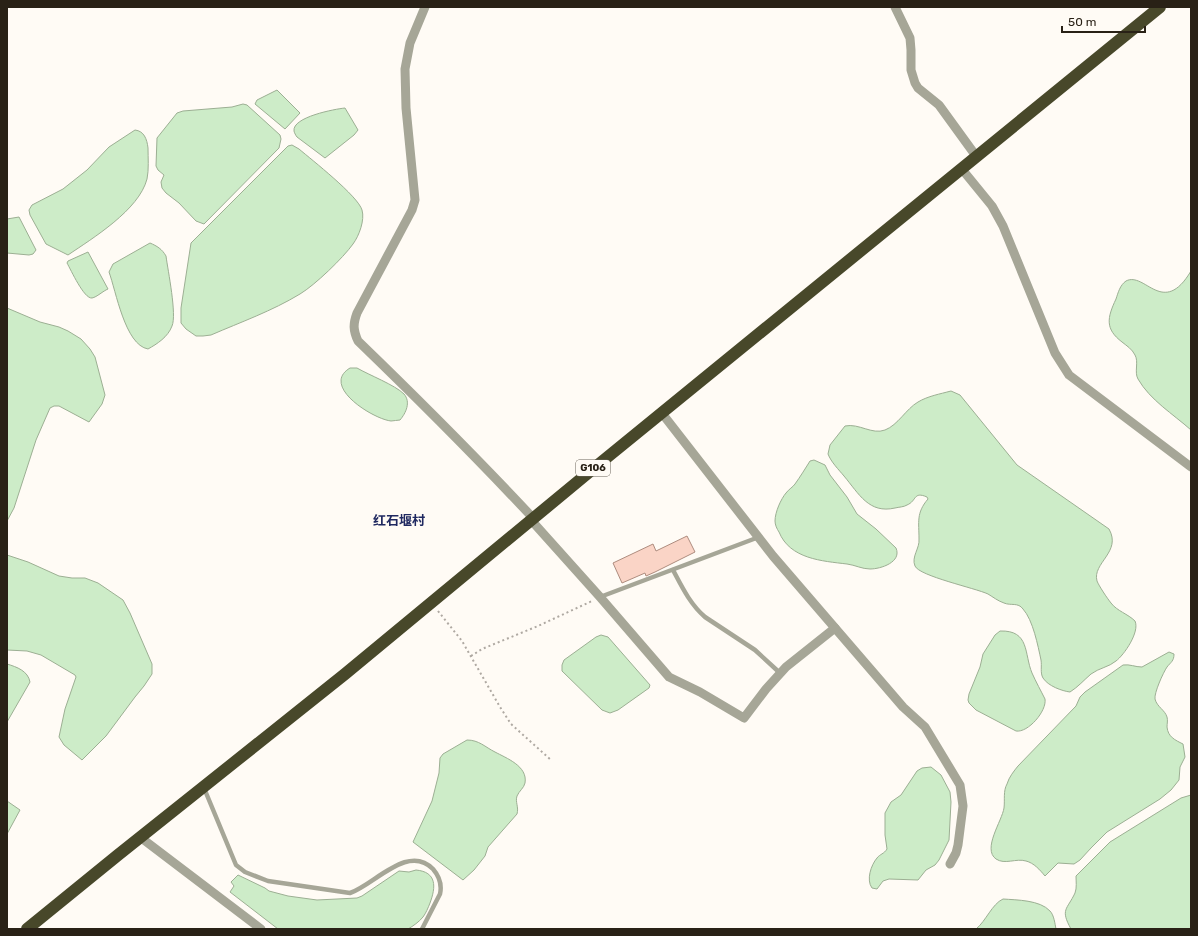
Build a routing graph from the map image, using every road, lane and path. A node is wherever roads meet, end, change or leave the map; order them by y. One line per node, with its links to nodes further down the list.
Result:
1 (425, 7): 8 (street)
2 (895, 7): 4 (street)
3 (1160, 7): 4 (highway, G106)
4 (976, 156): 5 (highway, G106)
5 (961, 168): 6 (highway, G106); 7 (street)
6 (661, 412): 8 (highway, G106); 9 (street)
7 (1191, 467)
8 (532, 519): 11 (street); 12 (highway, G106)
9 (759, 537): 10 (lane); 13 (street)
10 (673, 570): 11 (lane); 15 (lane)
11 (600, 597): 14 (path); 15 (street)
12 (431, 602): 14 (path); 17 (highway, G106)
13 (835, 628): 15 (street); 19 (street)
14 (471, 656): 16 (path)
15 (780, 673)
16 (552, 760)
17 (204, 786): 18 (highway, G106); 22 (lane)
18 (140, 837): 20 (highway, G106); 21 (street)
19 (950, 864)
20 (27, 929)
21 (261, 929)
22 (422, 929)

